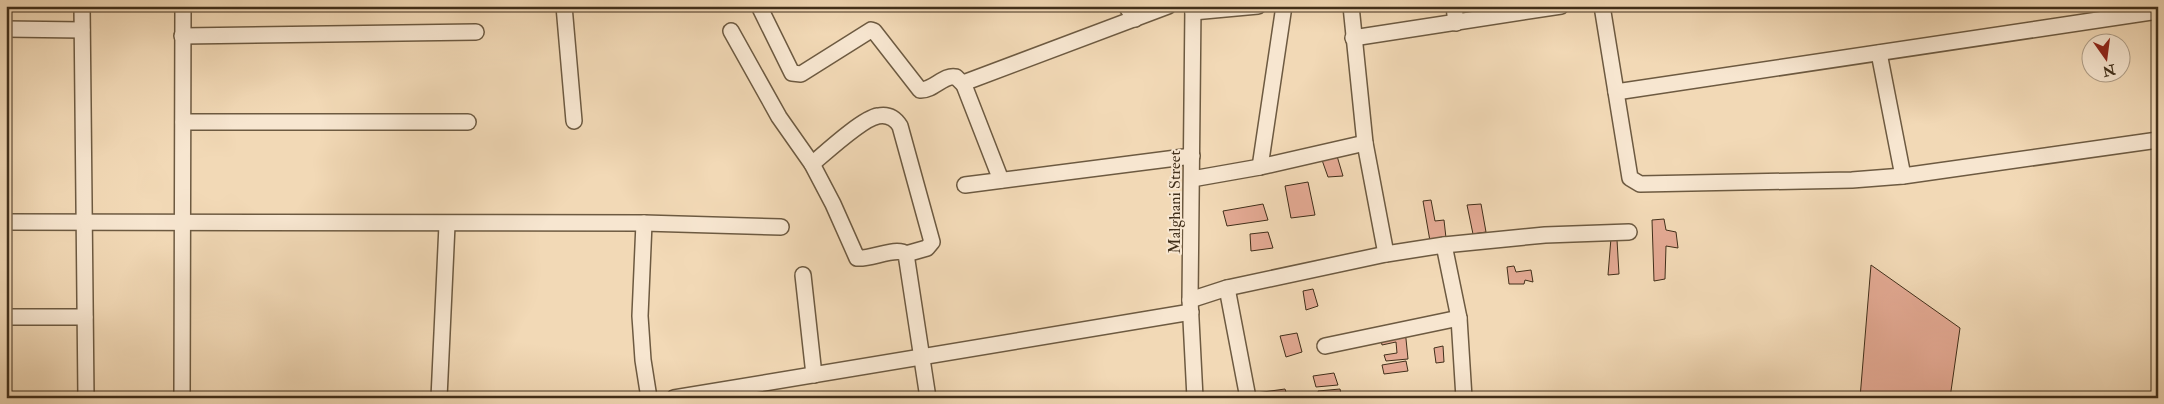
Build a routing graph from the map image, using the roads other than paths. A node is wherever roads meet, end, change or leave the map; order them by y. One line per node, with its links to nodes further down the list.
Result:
1 (82, 6): 18 (street)
2 (183, 6): 21 (street)
3 (564, 6): 26 (street)
4 (759, 6): 24 (street)
5 (1126, 6): 15 (street)
6 (1168, 6): 15 (street)
7 (1258, 6): 13 (street)
8 (1284, 6): 33 (street)
9 (1351, 6): 22 (street)
10 (1454, 6): 16 (street)
11 (1561, 6): 16 (street)
12 (1602, 6): 25 (street)
13 (1193, 9): 31 (street, Malghani Street)
14 (2158, 11): 23 (street)
15 (1135, 18): 24 (street)
16 (1456, 23): 22 (street)
17 (6, 29): 18 (street)
18 (82, 30): 39 (street)
19 (731, 31): 32 (street)
20 (476, 32): 21 (street)
21 (182, 36): 27 (street)
22 (1353, 38): 30 (street)
23 (1879, 52): 25 (street); 34 (street)
24 (964, 85): 36 (street)
25 (1616, 92): 34 (street)
26 (574, 121)
27 (184, 122): 28 (street); 40 (street)
28 (468, 122)
29 (2158, 140): 34 (street)
30 (1365, 143): 33 (street); 47 (street)
31 (1192, 156): 35 (street, Malghani Street); 36 (street)
32 (812, 164): 46 (street); 46 (street)
33 (1260, 167): 35 (street)
34 (1903, 176)
35 (1192, 179): 50 (street, Malghani Street)
36 (1001, 180): 37 (street)
37 (965, 185)
38 (6, 222): 39 (street)
39 (84, 223): 40 (street); 52 (street)
40 (182, 224): 42 (street); 58 (street)
41 (644, 224): 42 (street); 43 (street); 60 (street)
42 (447, 225): 59 (street)
43 (781, 227)
44 (1629, 232): 45 (street)
45 (1444, 246): 47 (street); 53 (street)
46 (906, 254): 55 (street)
47 (1386, 254): 49 (street)
48 (803, 275): 56 (street)
49 (1227, 288): 50 (street); 64 (street)
50 (1191, 306): 55 (street); 63 (street, Malghani Street)
51 (6, 316): 52 (street)
52 (85, 316): 57 (street)
53 (1459, 318): 54 (street); 65 (street)
54 (1325, 346)
55 (921, 357): 56 (street); 62 (street)
56 (814, 375): 61 (street)
57 (86, 398)
58 (182, 398)
59 (440, 398)
60 (649, 398)
61 (674, 398)
62 (928, 398)
63 (1195, 398)
64 (1248, 398)
65 (1464, 398)

